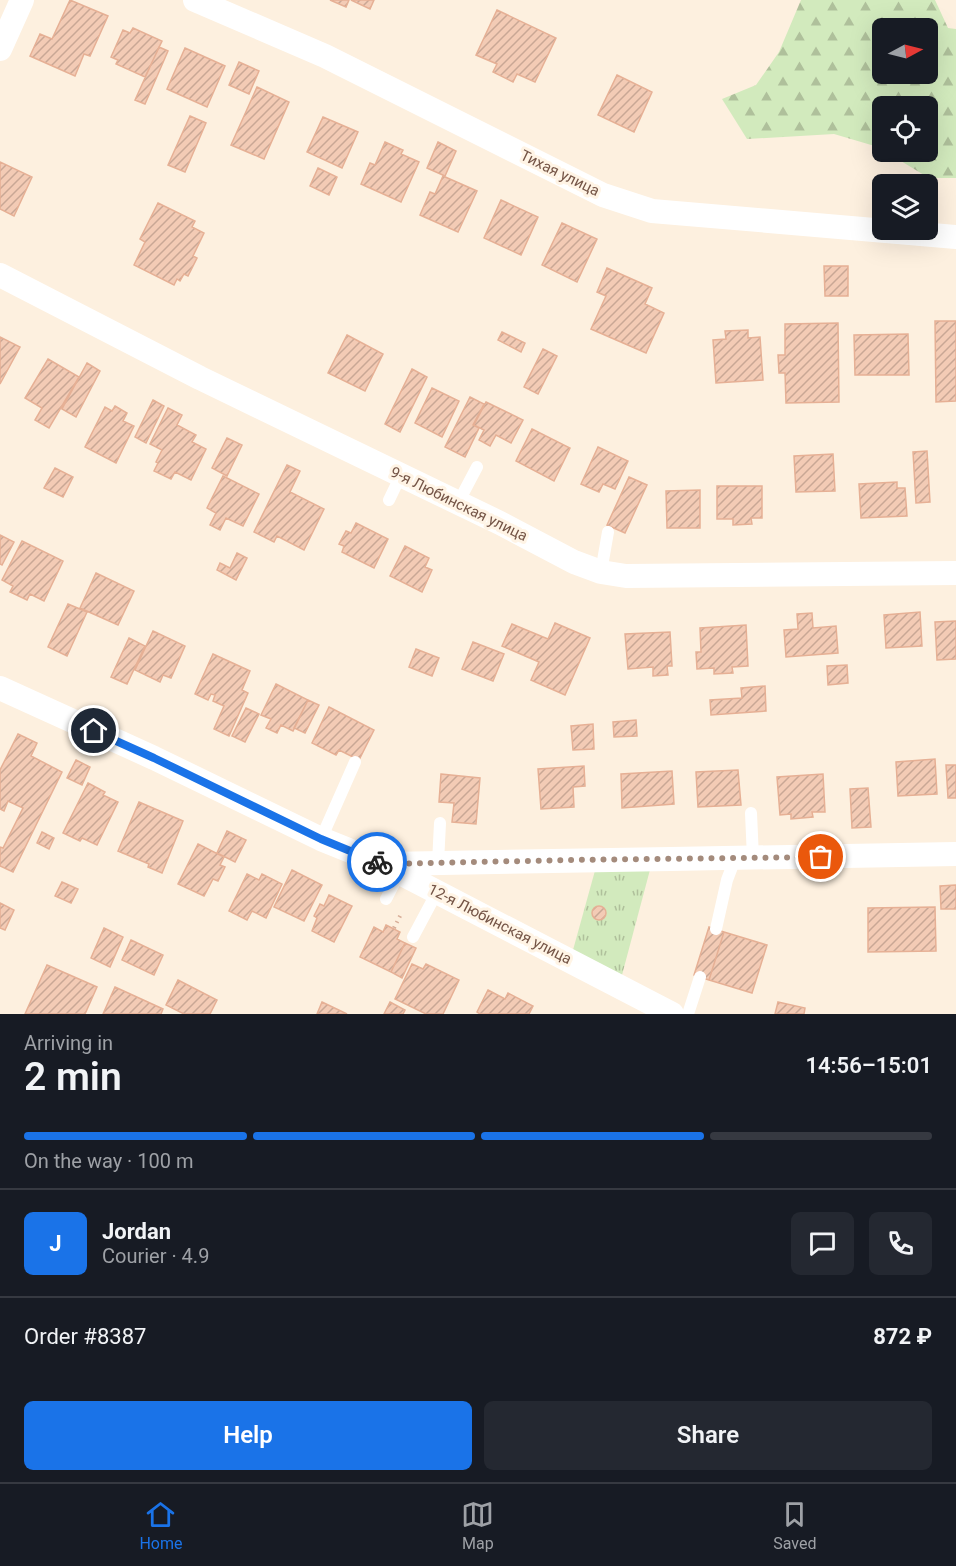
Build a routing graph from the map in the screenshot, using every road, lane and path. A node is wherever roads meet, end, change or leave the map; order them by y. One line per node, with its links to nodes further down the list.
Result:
1 (22, 0): 3 (street)
2 (195, 0): 4 (street, Тихая улица)
3 (0, 48)
4 (956, 237)
5 (0, 275): 7 (street, 9-я Любинская улица)
6 (477, 467): 9 (lane)
7 (401, 476): 8 (lane); 9 (street, 9-я Любинская улица)
8 (389, 500)
9 (458, 503): 11 (street, 9-я Любинская улица)
10 (608, 532): 11 (lane)
11 (601, 572): 12 (street, 9-я Любинская улица)
12 (956, 573)
13 (0, 688): 17 (street, 12-я Любинская улица)
14 (355, 762): 17 (lane)
15 (751, 813): 19 (lane)
16 (440, 823): 20 (lane)
17 (321, 839): 21 (street, 12-я Любинская улица)
18 (956, 854): 19 (street)
19 (744, 859): 20 (street); 26 (lane)
20 (438, 863): 21 (street)
21 (392, 868): 22 (street, 12-я Любинская улица); 23 (lane)
22 (437, 892): 27 (lane); 29 (street, 12-я Любинская улица)
23 (386, 899)
24 (401, 914): 25 (path)
25 (394, 928)
26 (716, 929)
27 (413, 938)
28 (700, 977): 30 (lane)
29 (672, 1014)
30 (688, 1014)

